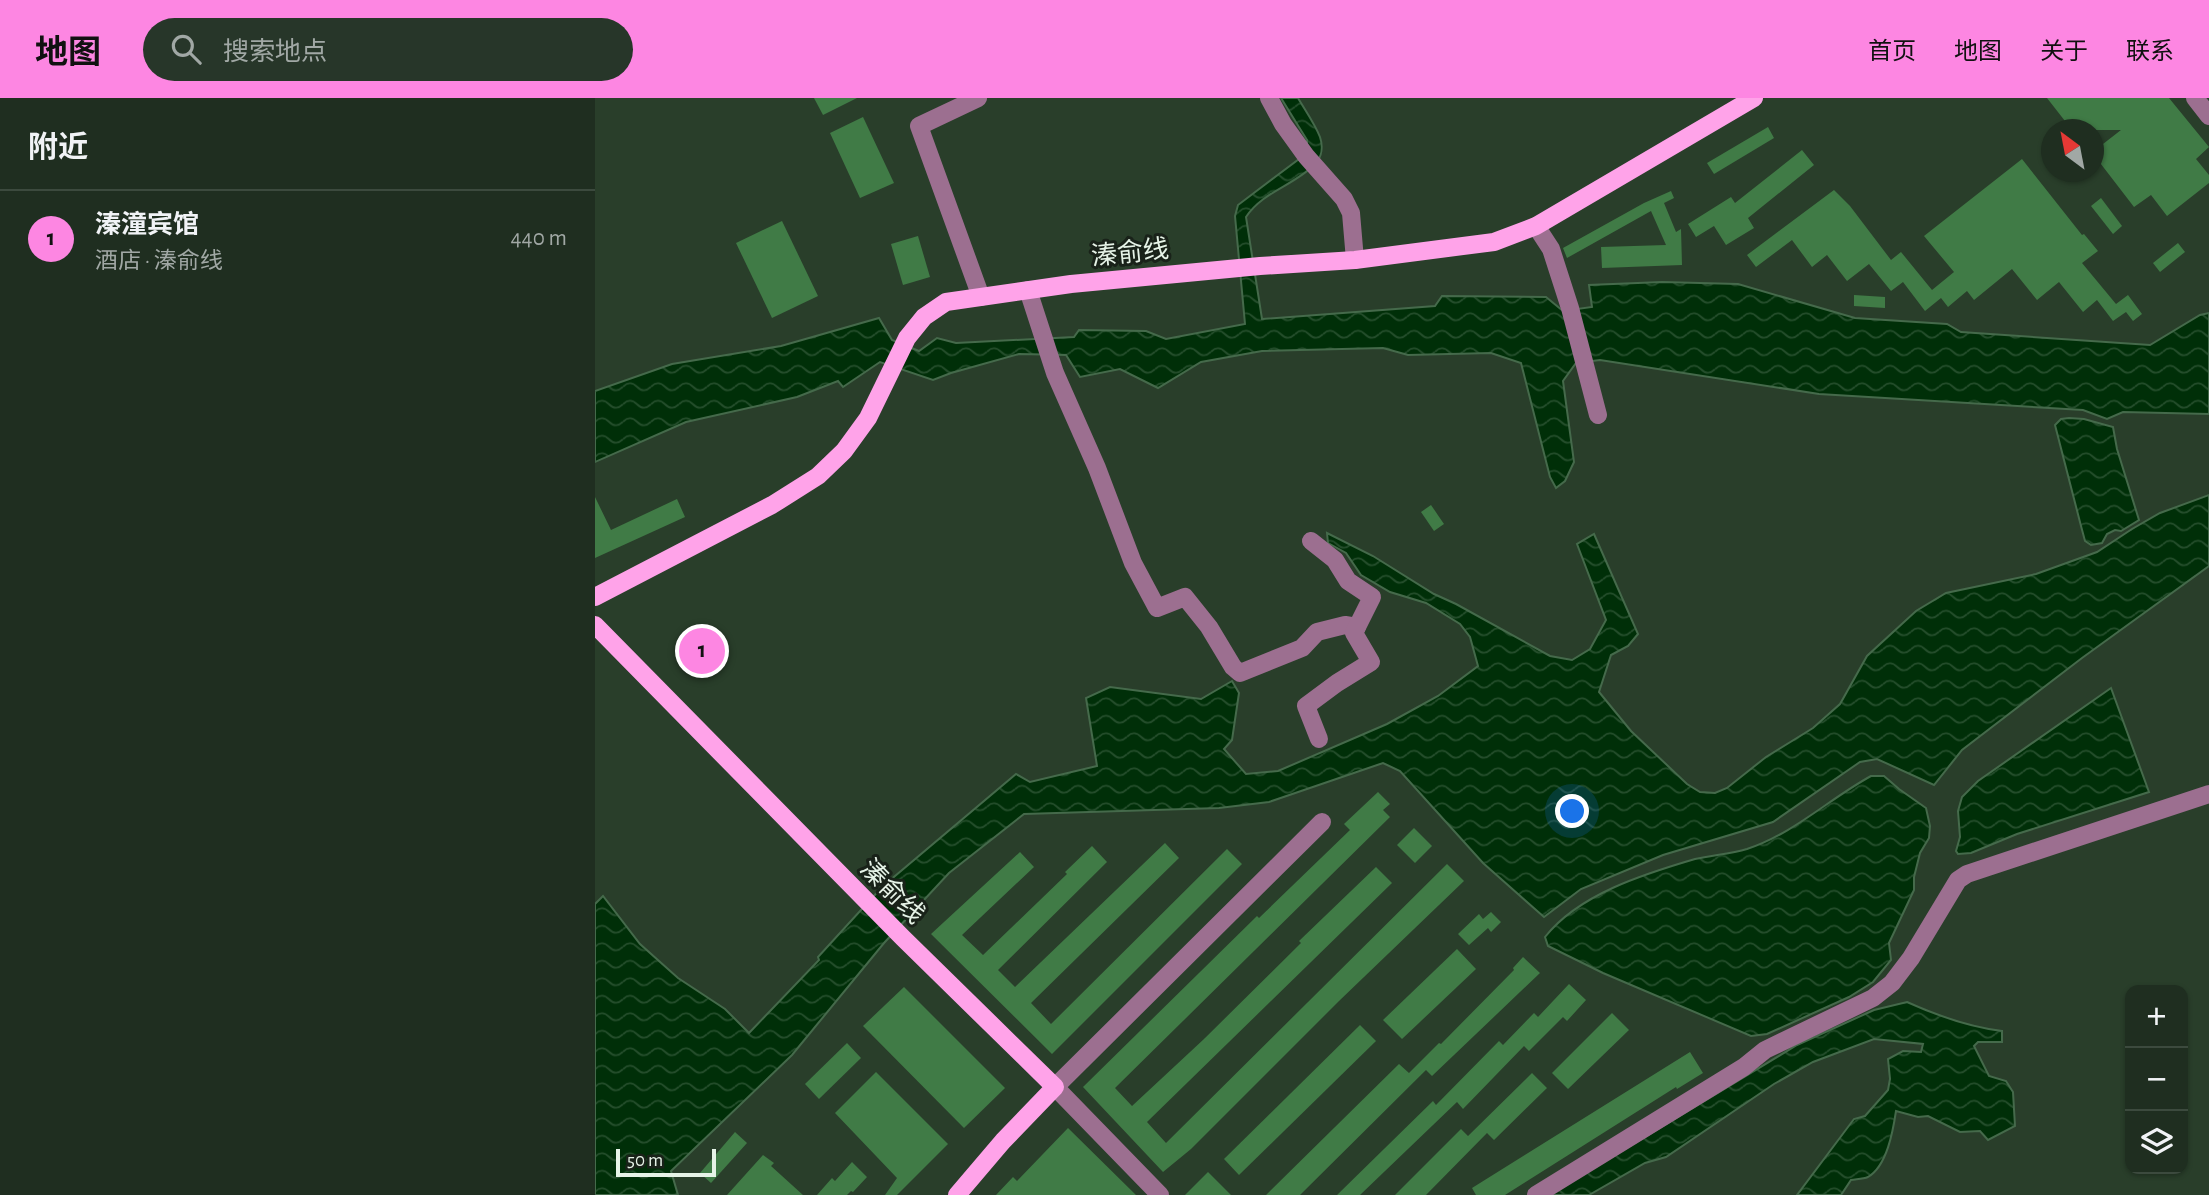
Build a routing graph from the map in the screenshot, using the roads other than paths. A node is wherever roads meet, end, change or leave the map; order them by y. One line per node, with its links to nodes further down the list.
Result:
1 (978, 98): 9 (street)
2 (1269, 98): 7 (street)
3 (1754, 98): 6 (main road, 溱俞线)
4 (2195, 98): 5 (street)
5 (2209, 116)
6 (1537, 226): 7 (main road, 溱俞线); 10 (street)
7 (1355, 260): 8 (main road, 溱俞线)
8 (1028, 290): 9 (main road, 溱俞线); 14 (street)
9 (981, 297): 12 (main road, 溱俞线)
10 (1598, 415)
11 (1311, 541): 14 (street)
12 (595, 597)
13 (595, 625): 18 (main road, 溱俞线)
14 (1357, 627): 15 (street)
15 (1319, 739)
16 (2209, 794): 21 (street)
17 (1322, 822): 18 (street)
18 (1055, 1087): 19 (main road); 20 (street)
19 (957, 1195)
20 (1160, 1195)
21 (1536, 1195)

